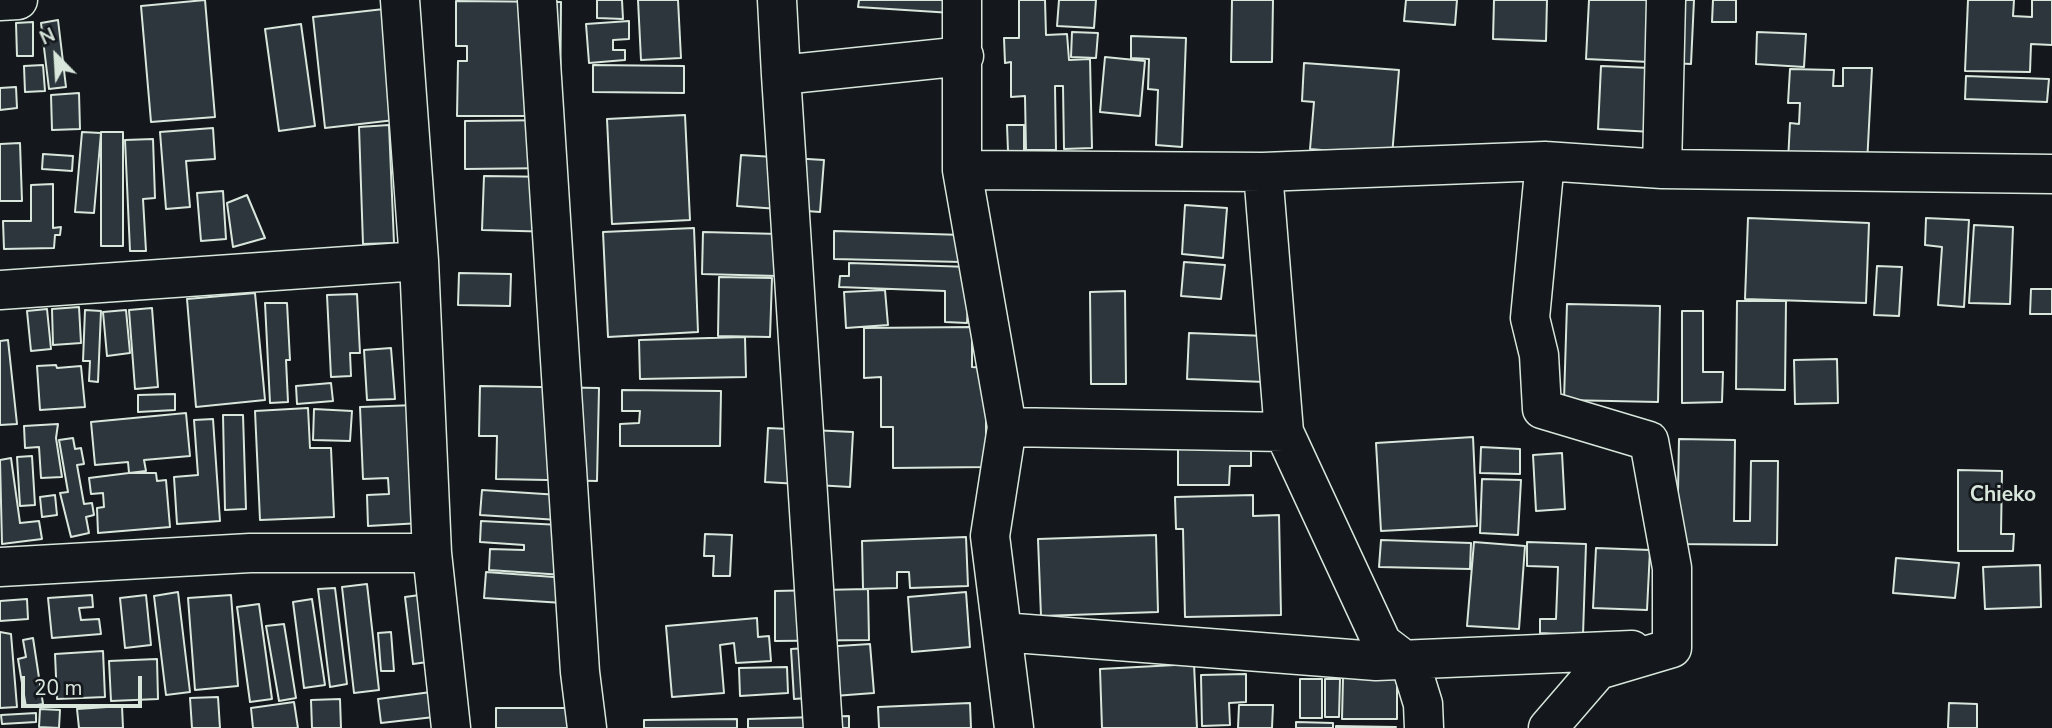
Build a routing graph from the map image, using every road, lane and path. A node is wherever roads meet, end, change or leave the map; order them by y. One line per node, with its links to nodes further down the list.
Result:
1 (18, 0): 7 (street)
2 (400, 0): 15 (street)
3 (537, 0): 25 (street)
4 (777, 0): 9 (street)
5 (962, 0): 8 (street)
6 (1666, 0): 11 (street)
7 (0, 1)
8 (964, 56): 9 (street); 12 (street)
9 (782, 75): 26 (street)
10 (1545, 161): 11 (street); 13 (street); 22 (street)
11 (1661, 169): 14 (street)
12 (962, 170): 13 (street); 17 (street)
13 (1263, 172): 18 (street)
14 (2052, 174)
15 (419, 261): 16 (street); 19 (street)
16 (0, 290)
17 (1007, 427): 18 (street); 21 (street)
18 (1284, 432): 23 (street)
19 (432, 553): 20 (street); 24 (street)
20 (0, 567)
21 (1002, 632): 23 (street); 27 (street)
22 (1672, 648): 23 (street); 29 (street)
23 (1405, 660): 28 (street)
24 (451, 728)
25 (587, 728)
26 (823, 728)
27 (1014, 728)
28 (1424, 728)
29 (1548, 728)

